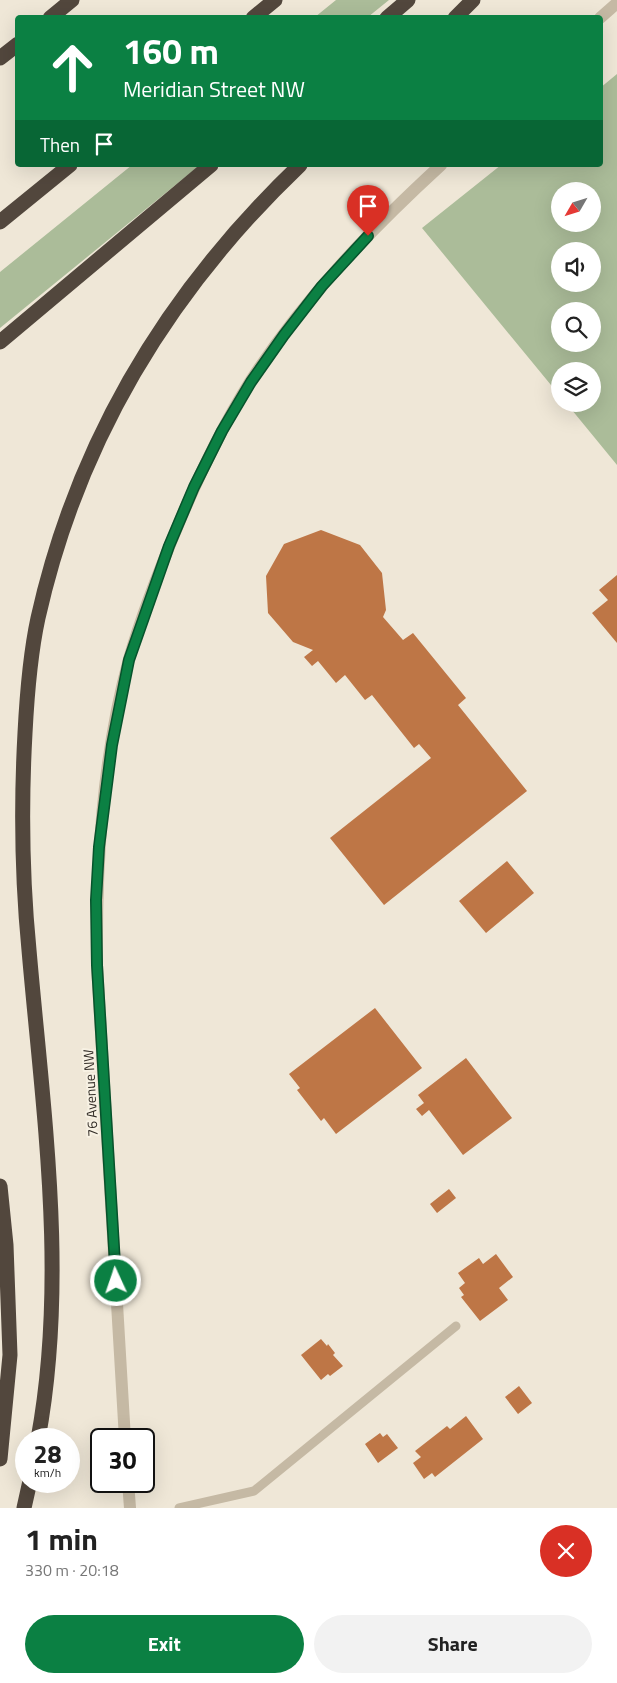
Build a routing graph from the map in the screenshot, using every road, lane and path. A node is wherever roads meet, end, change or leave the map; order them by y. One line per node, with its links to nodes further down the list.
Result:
1 (72, 0): 6 (highway)
2 (275, 0): 7 (highway)
3 (408, 0): 8 (highway)
4 (473, 0): 9 (highway)
5 (617, 3): 10 (street)
6 (54, 15)
7 (257, 15)
8 (390, 15)
9 (458, 15)
10 (603, 15)
11 (15, 46): 12 (highway)
12 (0, 58)
13 (68, 167): 17 (highway)
14 (209, 167): 18 (highway)
15 (298, 167): 21 (highway)
16 (439, 167): 22 (street, 76 Avenue NW)
17 (0, 222)
18 (0, 342)
19 (0, 1186): 23 (highway)
20 (456, 1326): 28 (lane)
21 (39, 1428)
22 (124, 1428)
23 (0, 1459)
24 (27, 1493): 26 (highway)
25 (129, 1493): 27 (street)
26 (24, 1508)
27 (130, 1508)
28 (179, 1508)

